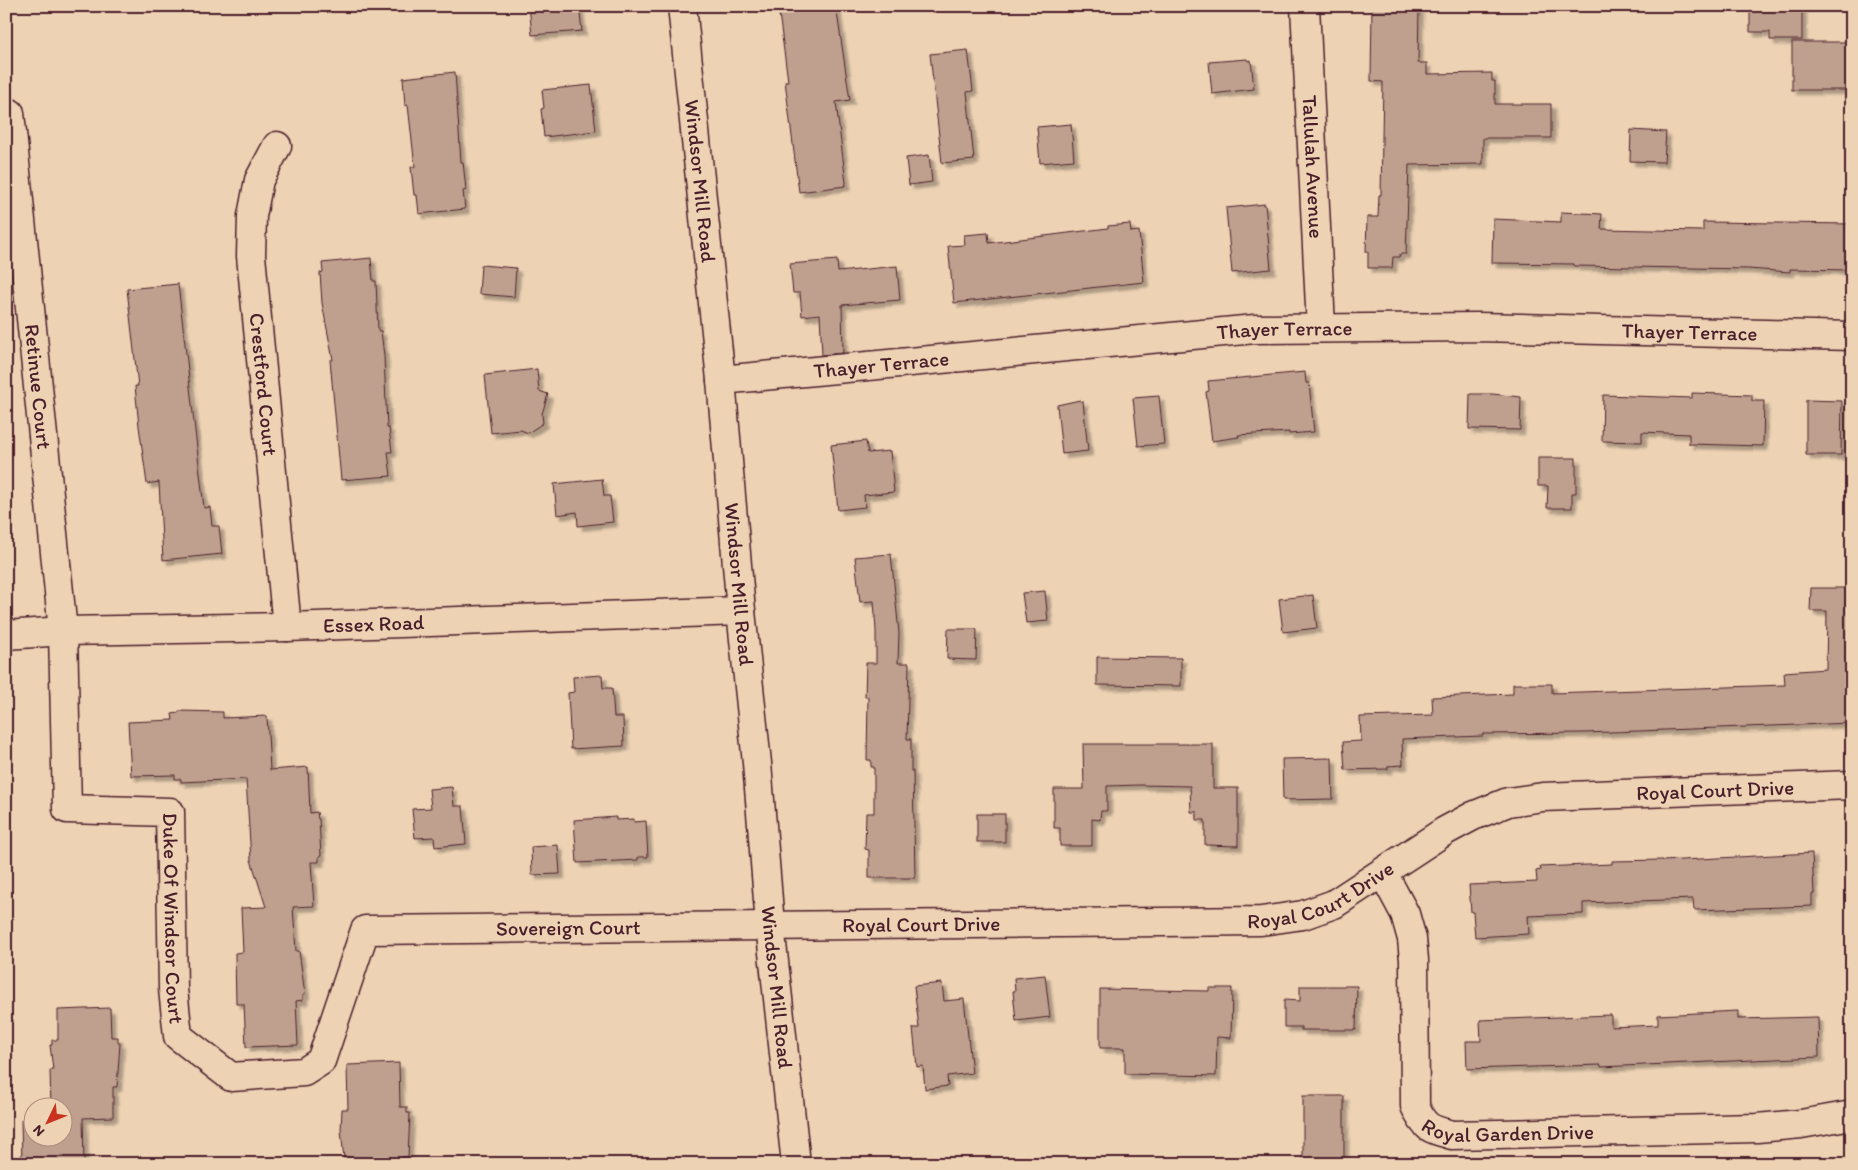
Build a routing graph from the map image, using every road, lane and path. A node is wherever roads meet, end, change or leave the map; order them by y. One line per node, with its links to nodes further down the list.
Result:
1 (682, 6): 7 (street, Windsor Mill Road)
2 (1305, 6): 5 (street, Tallulah Avenue)
3 (10, 113): 10 (street, Retinue Court)
4 (277, 146): 9 (street, Crestford Court)
5 (1321, 327): 6 (street, Thayer Terrace); 7 (street, Thayer Terrace)
6 (1852, 336)
7 (721, 380): 8 (street, Windsor Mill Road)
8 (741, 611): 9 (street, Essex Road); 14 (street, Windsor Mill Road)
9 (287, 628): 10 (street, Essex Road)
10 (63, 632): 11 (street, Essex Road); 15 (street, Duke Of Windsor Court)
11 (6, 635)
12 (1852, 785): 13 (street, Royal Court Drive)
13 (1383, 873): 14 (street, Royal Court Drive); 16 (street, Royal Garden Drive)
14 (770, 925): 15 (street, Sovereign Court); 17 (street, Windsor Mill Road)
15 (365, 930)
16 (1852, 1115)
17 (796, 1164)

